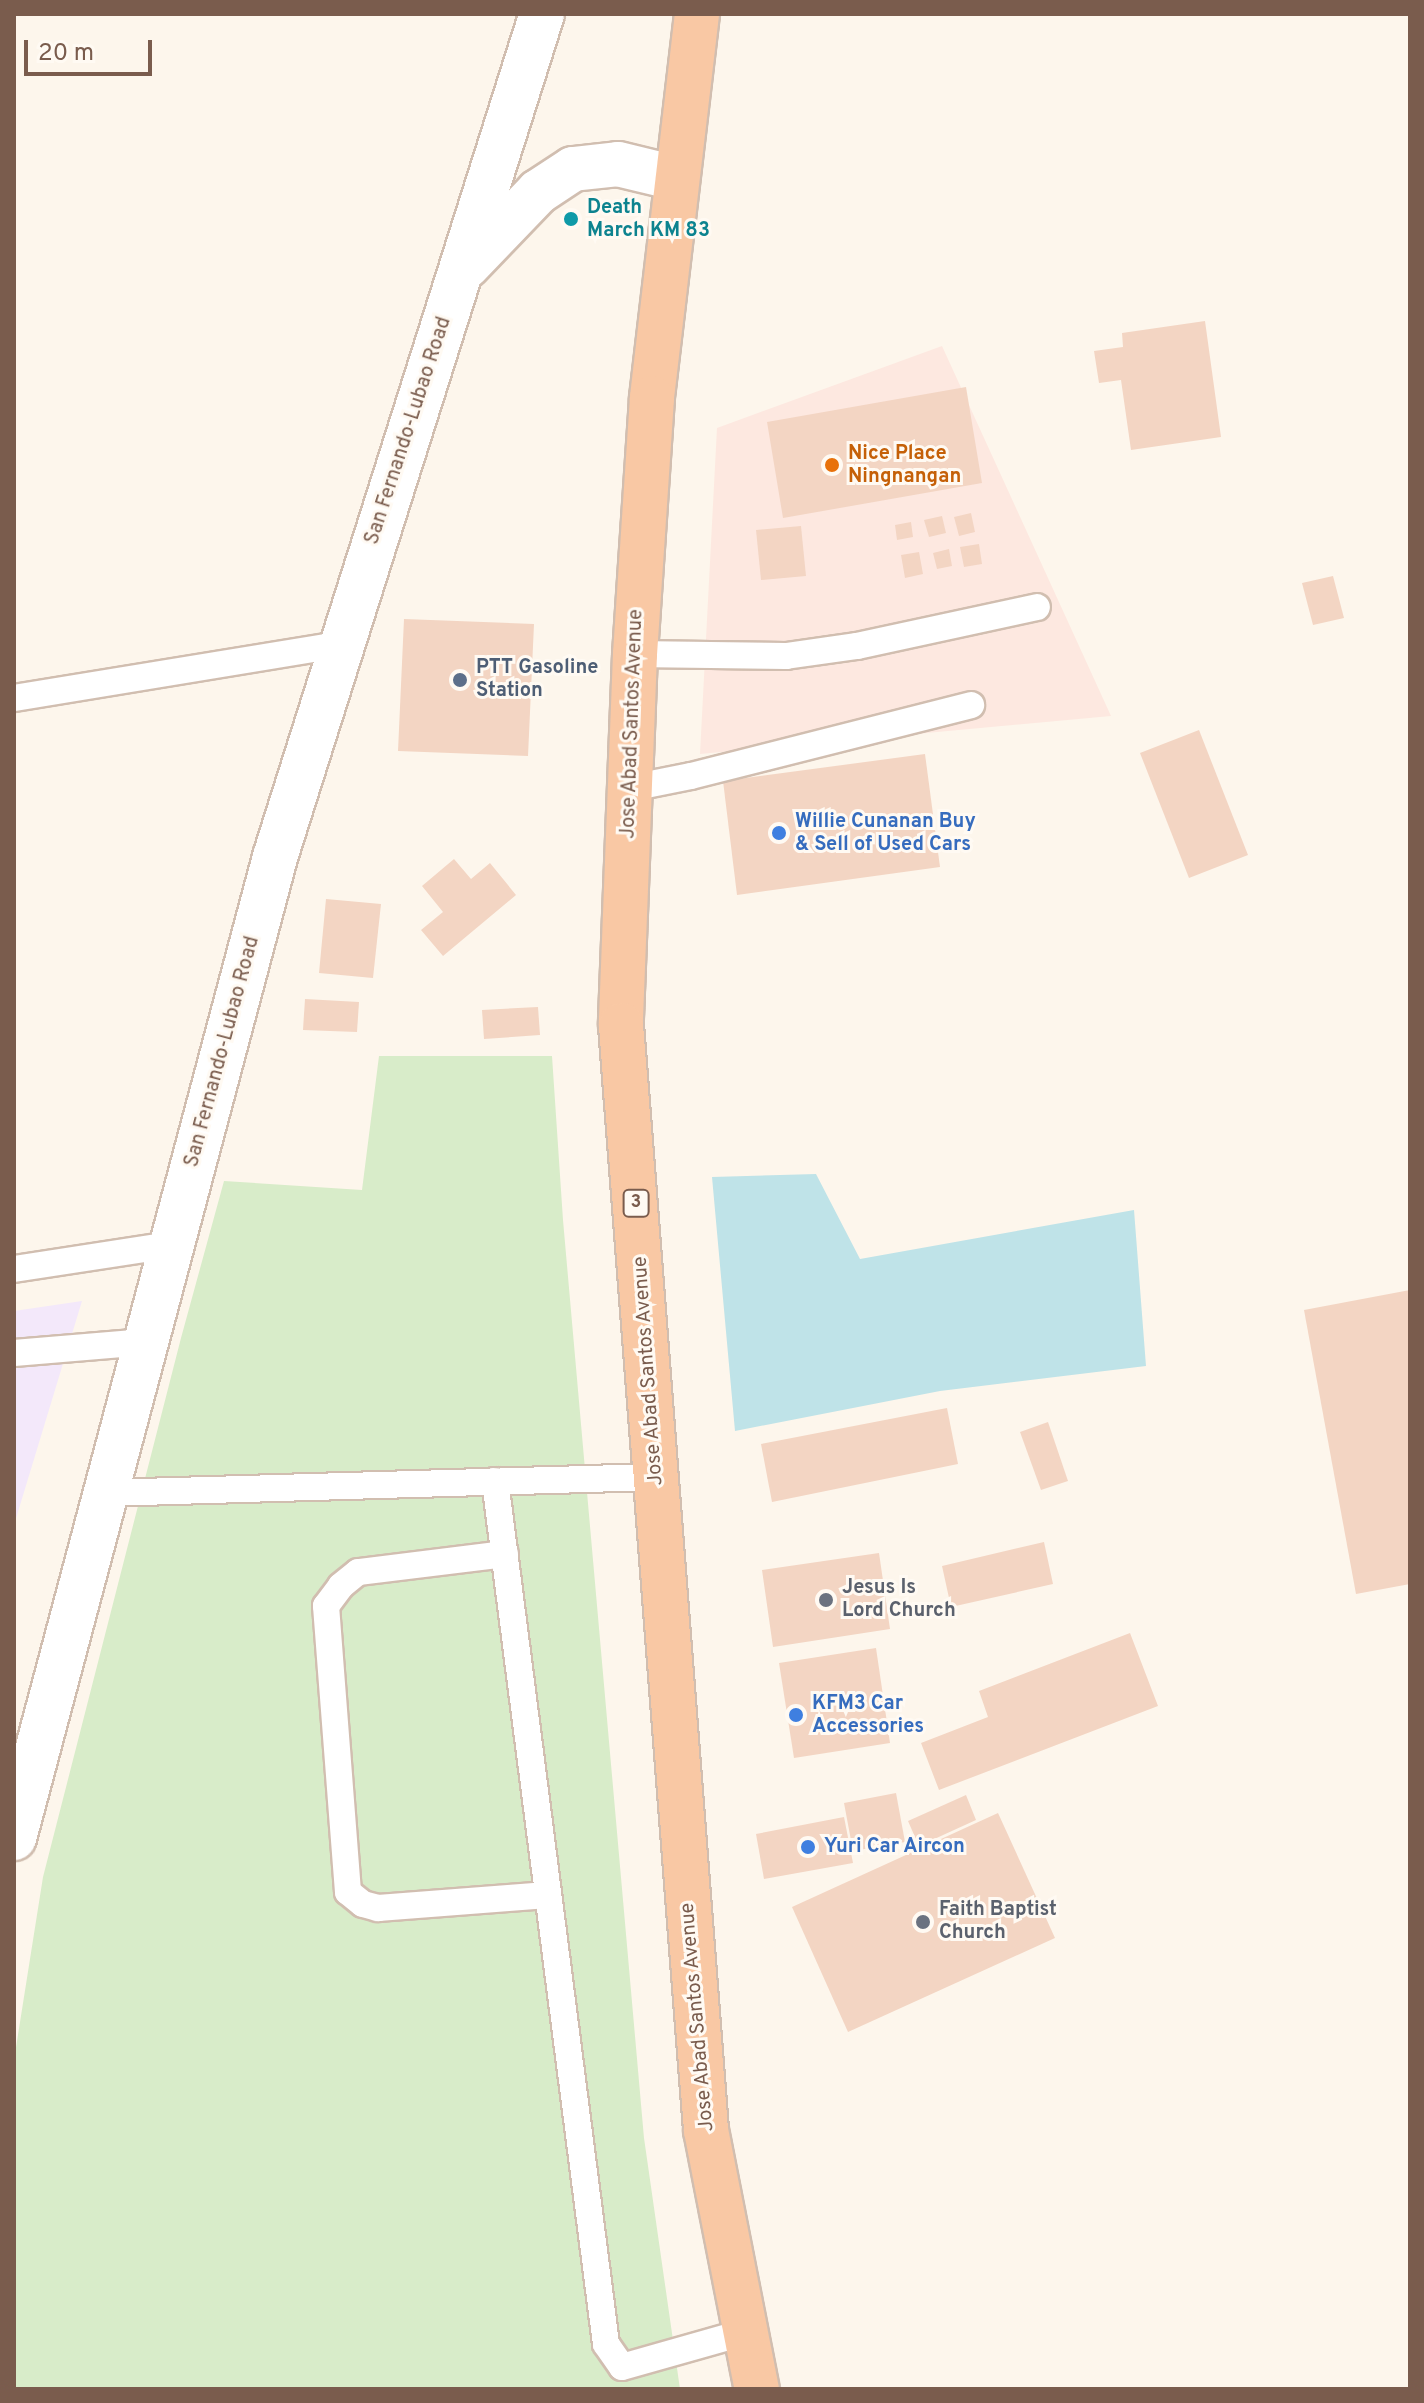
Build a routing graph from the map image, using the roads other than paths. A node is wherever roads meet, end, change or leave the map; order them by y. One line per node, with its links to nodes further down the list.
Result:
1 (542, 14): 4 (main road, San Fernando-Lubao Road)
2 (697, 14): 3 (highway, Jose Abad Santos Avenue / 3)
3 (676, 178): 4 (main road, San Fernando-Lubao Road); 7 (highway, Jose Abad Santos Avenue / 3)
4 (459, 274): 6 (main road, San Fernando-Lubao Road)
5 (1037, 607): 7 (lane)
6 (342, 644): 8 (lane); 11 (main road, San Fernando-Lubao Road)
7 (635, 654): 10 (highway, Jose Abad Santos Avenue / 3)
8 (14, 698)
9 (971, 705): 10 (lane)
10 (631, 788): 15 (highway, Jose Abad Santos Avenue / 3)
11 (171, 1245): 12 (lane); 13 (main road, San Fernando-Lubao Road)
12 (14, 1269)
13 (146, 1342): 14 (lane); 17 (main road, San Fernando-Lubao Road)
14 (14, 1353)
15 (656, 1477): 16 (lane); 21 (highway, Jose Abad Santos Avenue / 3)
16 (495, 1481): 17 (lane); 18 (lane)
17 (106, 1493): 19 (main road, San Fernando-Lubao Road)
18 (505, 1554): 20 (lane); 20 (lane)
19 (14, 1838)
20 (548, 1895): 21 (lane)
21 (746, 2332): 22 (highway, Jose Abad Santos Avenue / 3)
22 (757, 2389)

